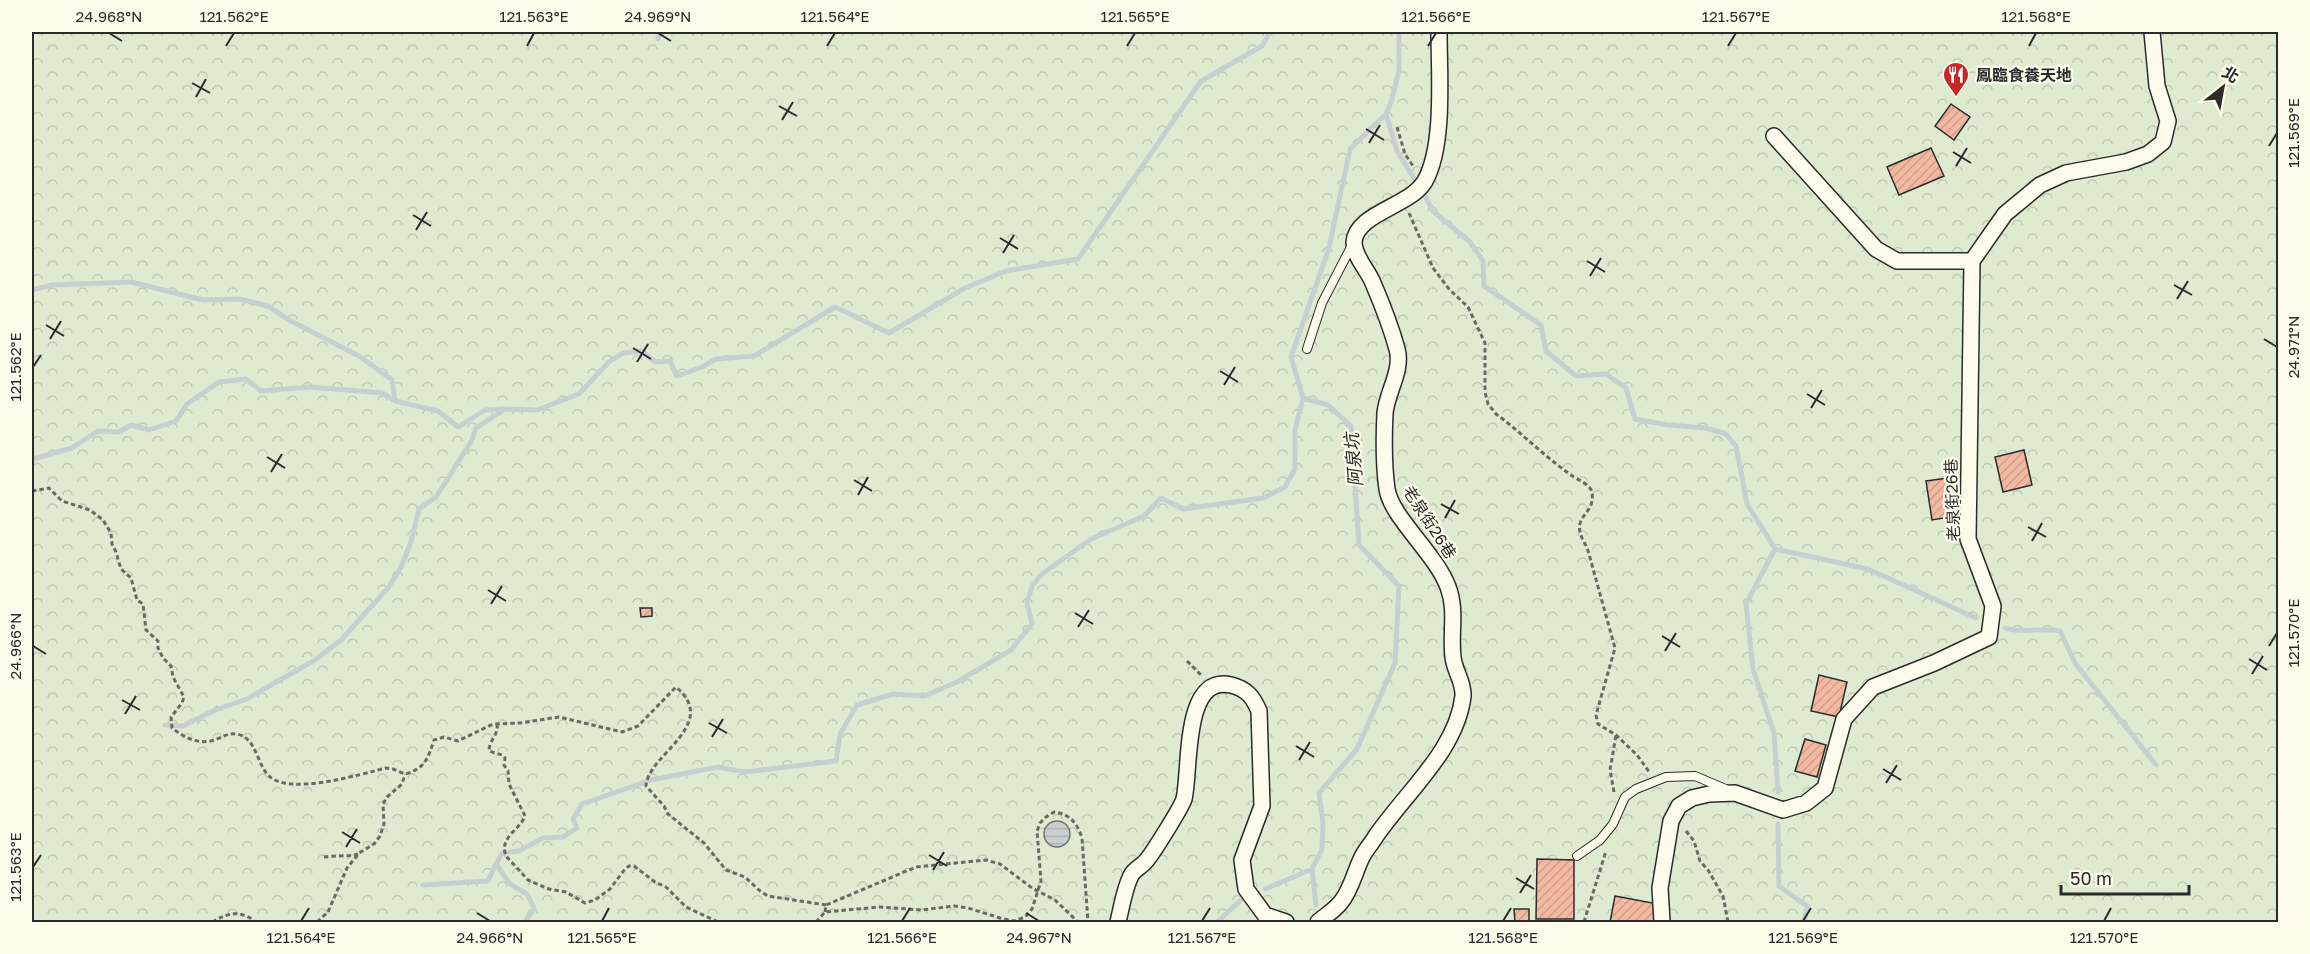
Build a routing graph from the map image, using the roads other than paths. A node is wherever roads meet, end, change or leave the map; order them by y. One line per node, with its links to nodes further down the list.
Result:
1 (1439, 32): 4 (street)
2 (2152, 32): 5 (street)
3 (1774, 136): 5 (street)
4 (1354, 242): 6 (lane); 11 (street, 老泉街26巷)
5 (1972, 261): 7 (street, 老泉街26巷)
6 (1307, 349)
7 (1735, 793): 8 (lane); 12 (street, 老泉街26巷)
8 (1577, 856)
9 (1118, 922): 10 (street)
10 (1286, 922)
11 (1318, 922)
12 (1662, 922)

